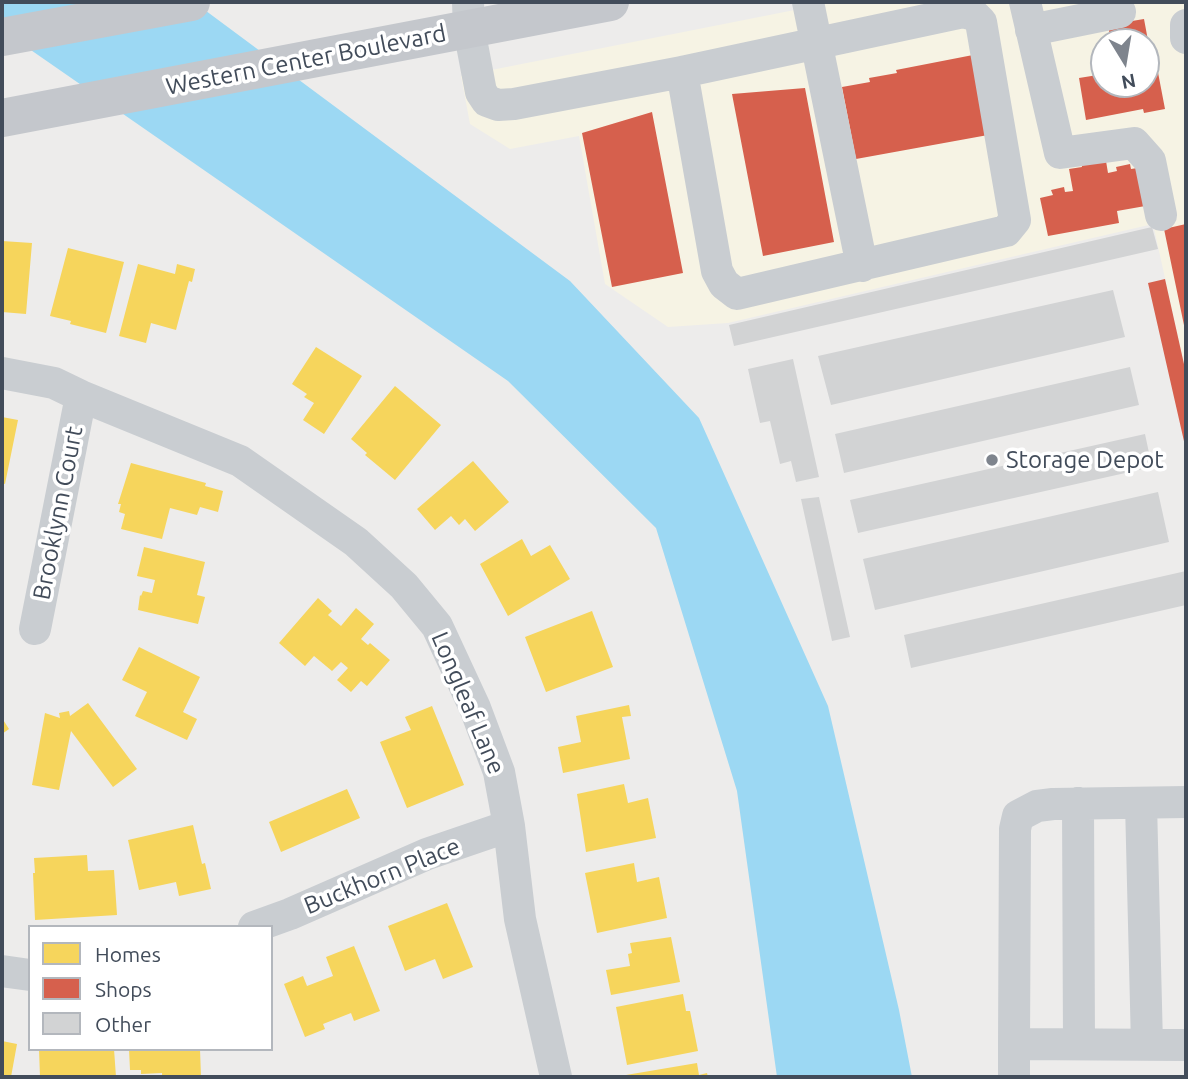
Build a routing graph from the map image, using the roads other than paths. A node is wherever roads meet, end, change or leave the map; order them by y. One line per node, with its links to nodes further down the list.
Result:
1 (191, 2): 8 (main road)
2 (610, 2): 5 (main road, Western Center Boulevard)
3 (808, 2): 10 (street)
4 (1121, 12): 6 (street)
5 (468, 15): 11 (street); 12 (main road, Western Center Boulevard)
6 (1028, 16): 13 (street)
7 (1186, 25): 9 (street)
8 (2, 37)
9 (1186, 38)
10 (816, 42): 11 (street); 14 (street); 14 (street)
11 (682, 72): 14 (street)
12 (2, 118)
13 (1161, 215)
14 (862, 266)
15 (2, 373): 16 (street, Longleaf Lane)
16 (81, 396): 17 (street, Brooklynn Court); 21 (street, Longleaf Lane)
17 (35, 629)
18 (1186, 802): 20 (street)
19 (1078, 803): 20 (street); 25 (street); 26 (street)
20 (1141, 803): 27 (street)
21 (509, 826): 22 (street, Buckhorn Place); 29 (street, Longleaf Lane)
22 (260, 925)
23 (2, 971): 24 (street)
24 (28, 975)
25 (1013, 1044): 26 (street); 30 (street)
26 (1079, 1044): 27 (street)
27 (1147, 1045): 28 (street)
28 (1186, 1045)
29 (556, 1077)
30 (1014, 1077)

